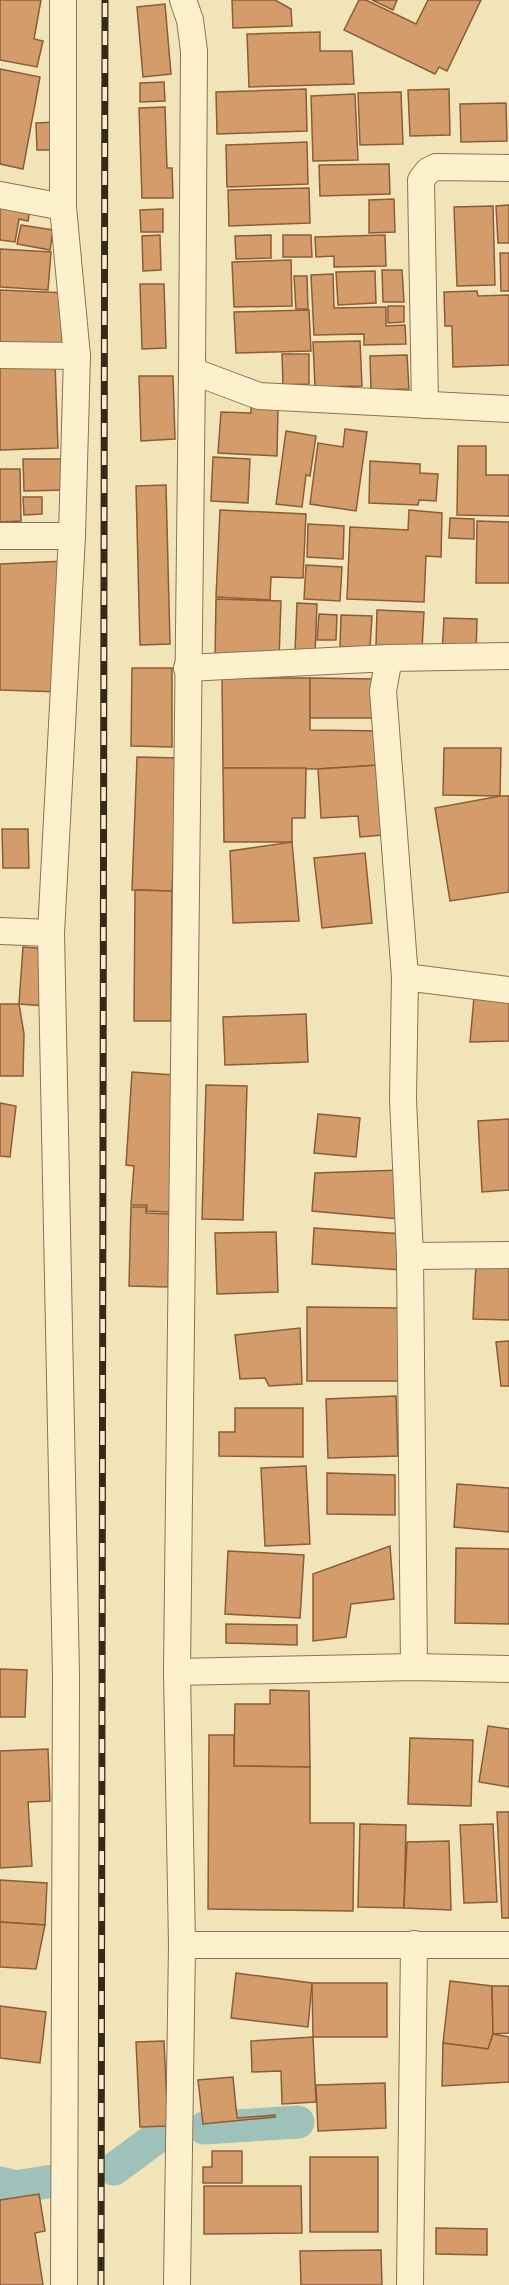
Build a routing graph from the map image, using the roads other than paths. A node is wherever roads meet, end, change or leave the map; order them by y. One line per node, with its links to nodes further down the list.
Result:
1 (63, 0): 5 (street)
2 (183, 0): 8 (street)
3 (509, 168): 9 (street)
4 (0, 195): 5 (street)
5 (63, 207): 7 (street)
6 (0, 355): 7 (street)
7 (77, 356): 12 (street)
8 (192, 371): 9 (street); 15 (street)
9 (424, 405): 10 (street)
10 (509, 410)
11 (0, 536): 12 (street)
12 (72, 537): 17 (street)
13 (509, 656): 14 (street)
14 (389, 658): 15 (street); 18 (street)
15 (188, 668): 24 (street)
16 (0, 931): 17 (street)
17 (51, 933): 28 (street)
18 (405, 977): 19 (street); 21 (street)
19 (509, 990)
20 (509, 1255): 21 (street)
21 (410, 1256): 22 (street)
22 (414, 1667): 23 (street); 24 (street)
23 (509, 1669)
24 (177, 1672): 26 (street)
25 (414, 1944): 26 (street); 27 (street); 30 (street)
26 (182, 1945): 29 (street)
27 (509, 1945)
28 (64, 2285)
29 (177, 2285)
30 (410, 2285)

